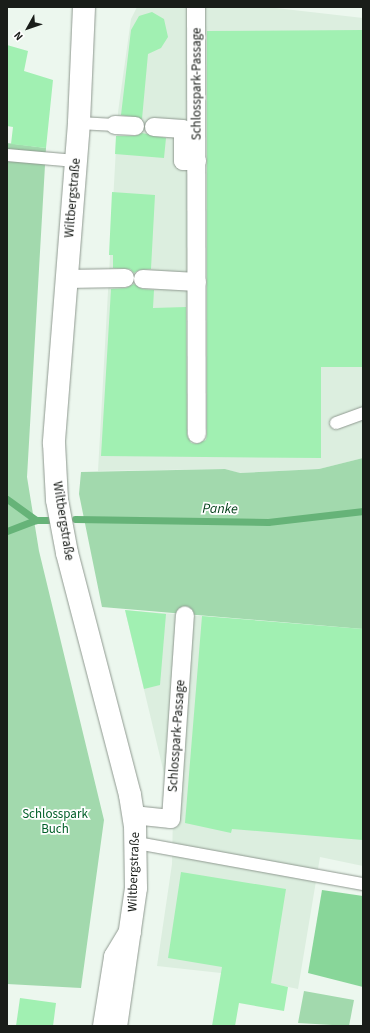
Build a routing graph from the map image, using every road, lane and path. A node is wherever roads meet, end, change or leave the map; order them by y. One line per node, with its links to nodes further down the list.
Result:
1 (84, 7): 3 (main road, Wiltbergstraße)
2 (196, 7): 9 (street, Schlosspark-Passage)
3 (79, 123): 4 (lane); 8 (main road, Wiltbergstraße)
4 (115, 125): 5 (street)
5 (135, 126)
6 (154, 128): 9 (street, Schlosspark-Passage)
7 (7, 155): 8 (lane)
8 (76, 161): 11 (main road, Wiltbergstraße)
9 (197, 161): 13 (street, Schlosspark-Passage)
10 (125, 278): 11 (street)
11 (66, 279): 18 (main road, Wiltbergstraße)
12 (143, 279): 13 (street)
13 (197, 282): 16 (street, Schlosspark-Passage)
14 (363, 412): 15 (lane)
15 (336, 423)
16 (196, 434)
17 (185, 615): 18 (street, Schlosspark-Passage)
18 (133, 815): 19 (main road, Wiltbergstraße)
19 (137, 843): 20 (lane); 21 (main road, Wiltbergstraße)
20 (363, 884)
21 (130, 932): 22 (main road); 23 (main road, Wiltbergstraße)
22 (104, 1026)
23 (116, 1026)

